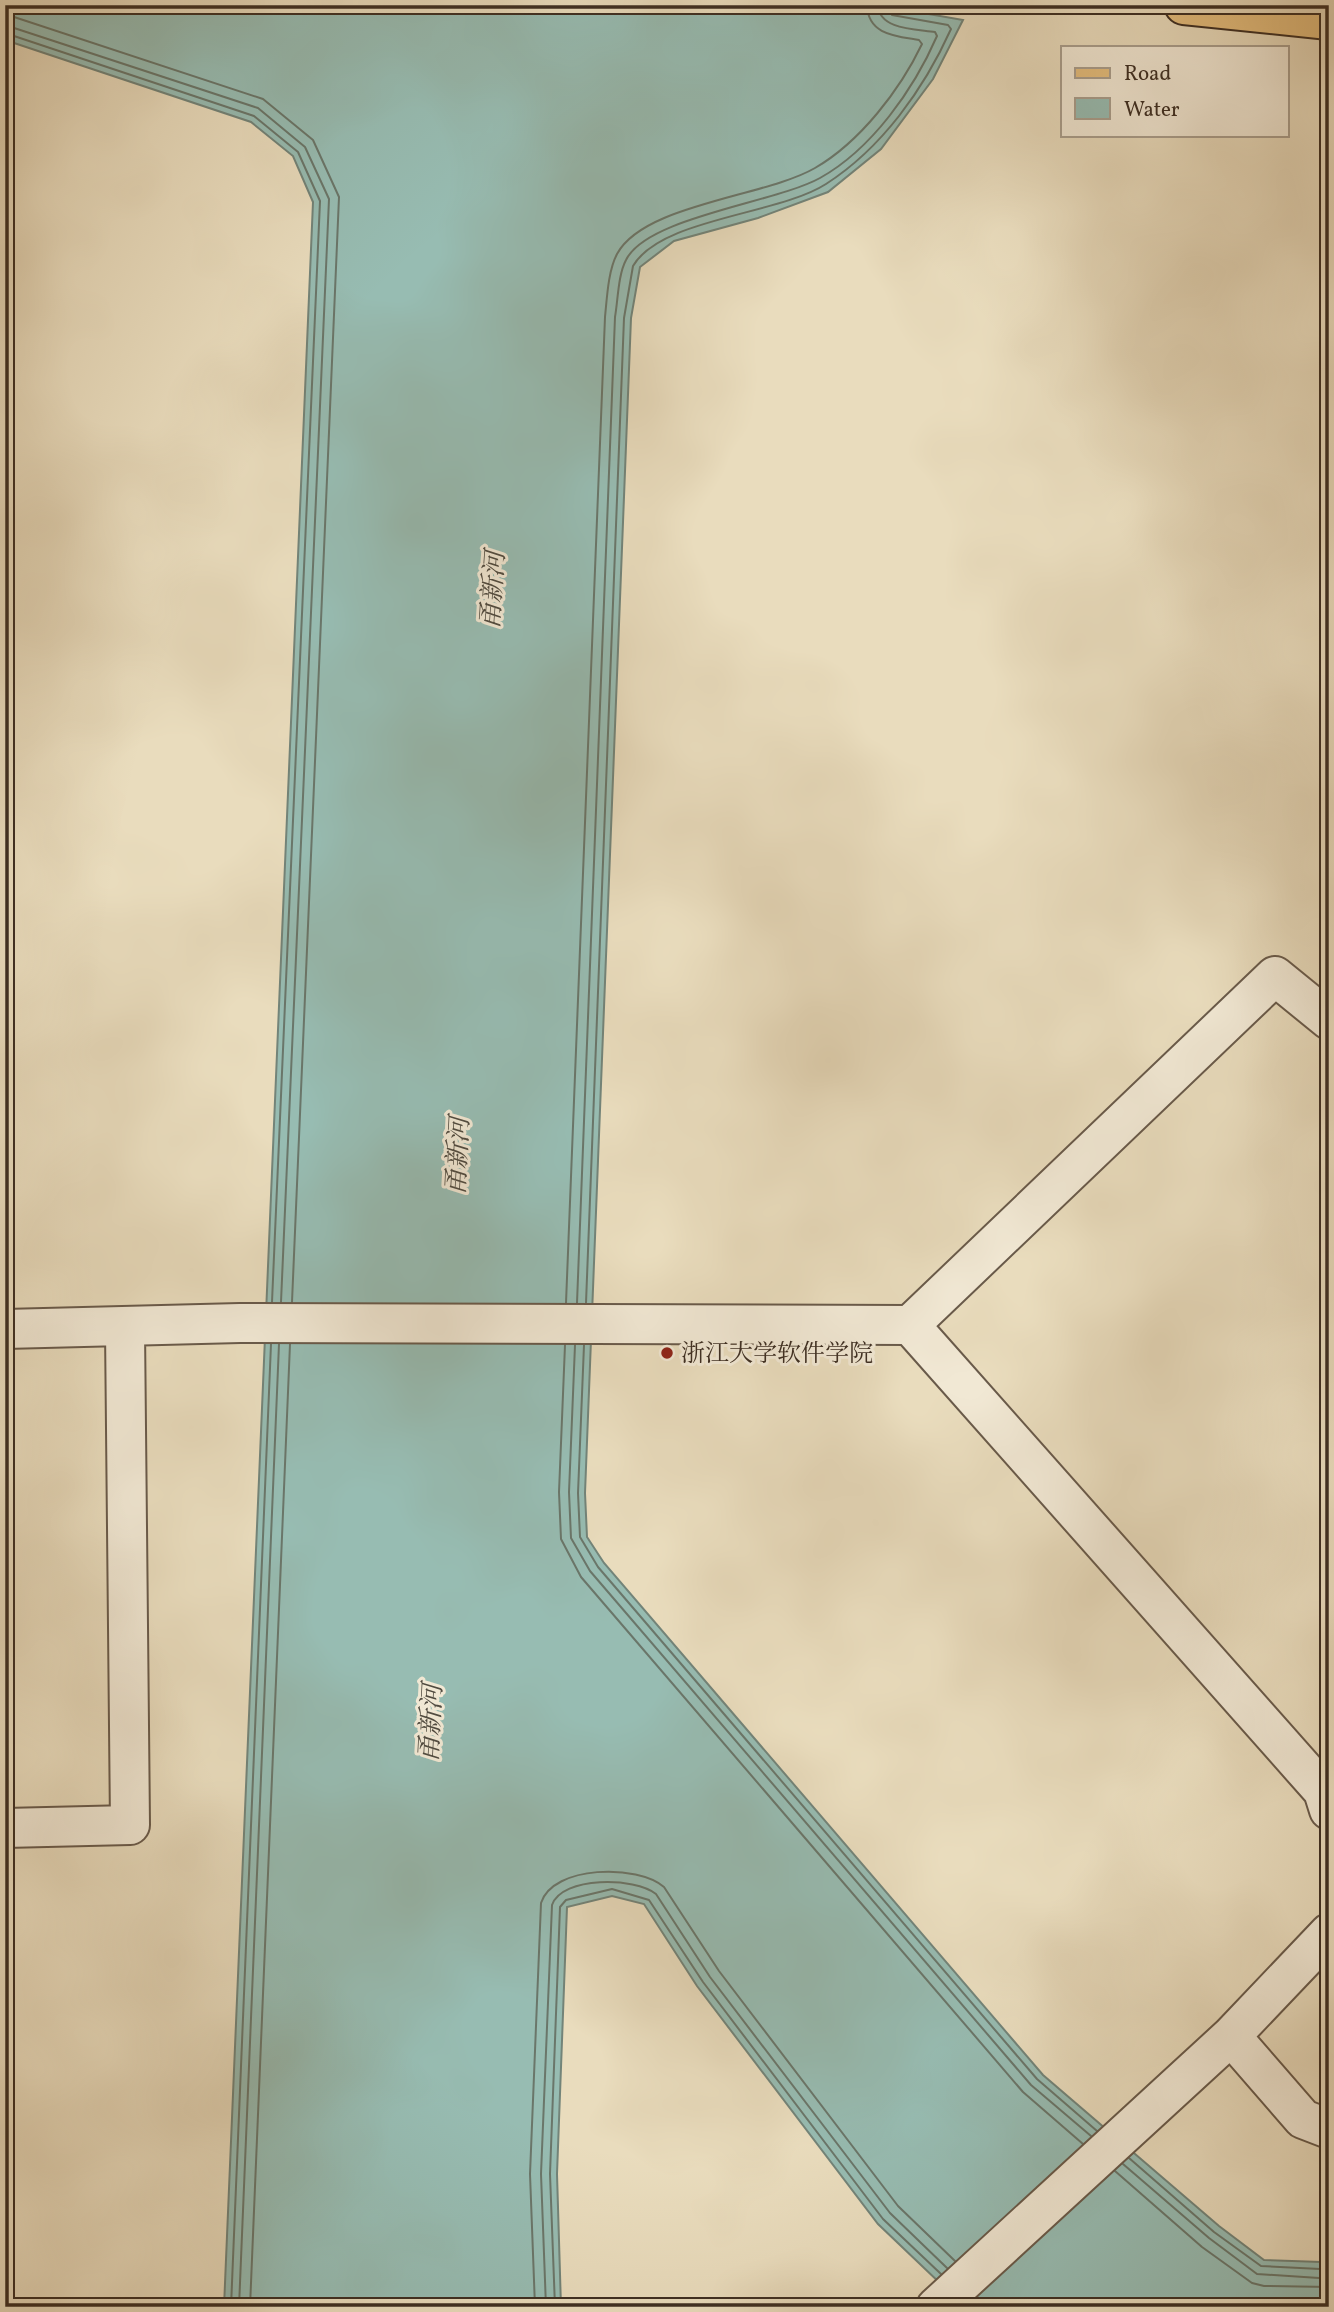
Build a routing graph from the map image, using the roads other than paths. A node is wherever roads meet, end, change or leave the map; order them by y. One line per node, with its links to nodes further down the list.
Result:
1 (1184, 5): 2 (main road)
2 (1329, 20)
3 (1329, 1020): 4 (street)
4 (910, 1325): 6 (street); 7 (street)
5 (5, 1329): 6 (street)
6 (125, 1329): 8 (street)
7 (1327, 1795)
8 (5, 1828)
9 (1329, 1933): 10 (street)
10 (1231, 2036): 11 (street); 12 (street)
11 (1329, 2129)
12 (943, 2301)

